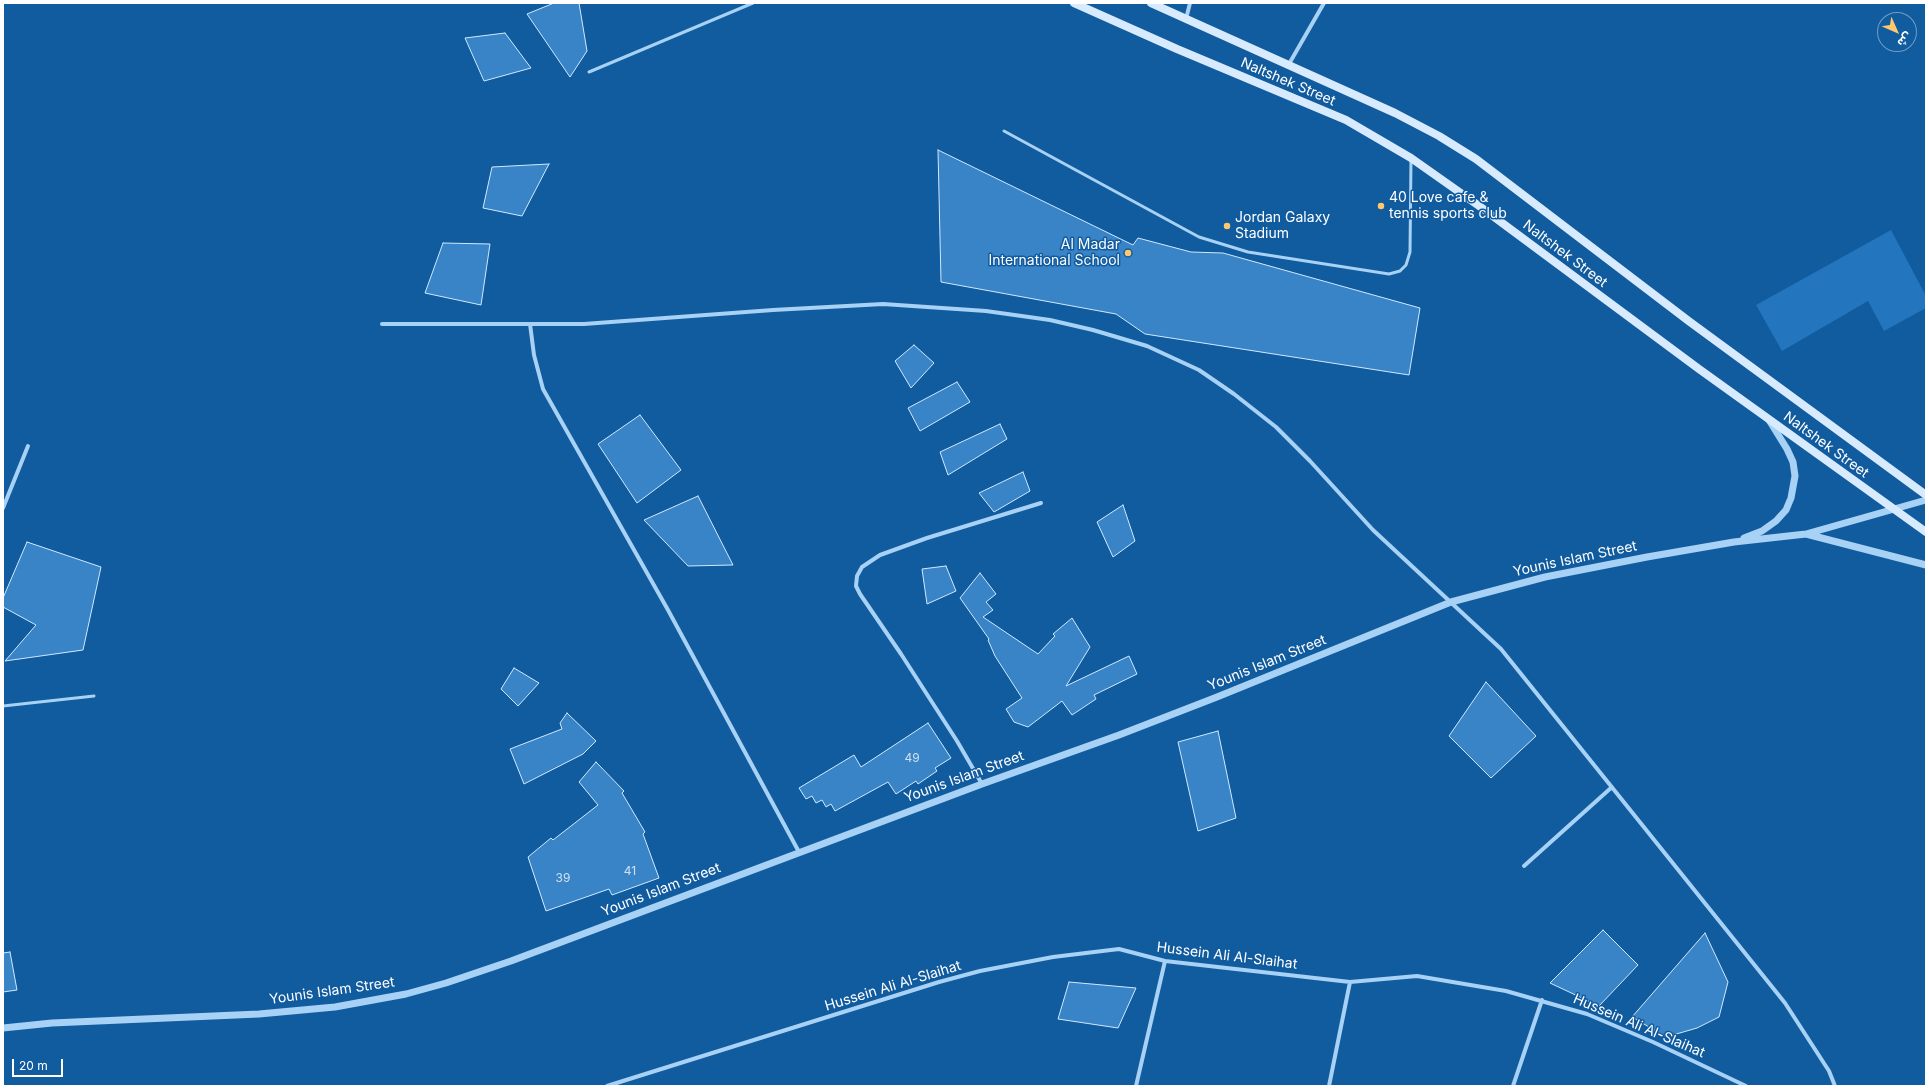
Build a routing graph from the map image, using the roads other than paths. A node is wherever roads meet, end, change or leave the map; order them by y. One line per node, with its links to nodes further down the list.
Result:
1 (753, 3): 8 (lane)
2 (1074, 3): 10 (main road, Naltshek Street)
3 (1151, 3): 6 (main road, Naltshek Street)
4 (1190, 3): 6 (street)
5 (1324, 3): 7 (street)
6 (1186, 19): 7 (main road, Naltshek Street)
7 (1289, 64): 15 (main road, Naltshek Street)
8 (589, 72)
9 (1004, 131): 10 (lane)
10 (1411, 158): 13 (main road, Naltshek Street)
11 (382, 324): 12 (street)
12 (530, 324): 24 (street); 29 (street)
13 (1767, 418): 19 (main road, Naltshek Street); 22 (street)
14 (28, 446): 18 (street)
15 (1926, 495)
16 (1926, 500): 19 (street, Younis Islam Street)
17 (1041, 503): 27 (street)
18 (3, 508)
19 (1893, 509): 20 (main road, Naltshek Street); 21 (street, Younis Islam Street)
20 (1926, 532)
21 (1806, 534): 22 (street, Younis Islam Street); 23 (street)
22 (1734, 542): 24 (street, Younis Islam Street)
23 (1926, 565)
24 (1451, 602): 27 (street, Younis Islam Street); 28 (street)
25 (94, 696): 26 (lane)
26 (3, 706)
27 (982, 784): 29 (street, Younis Islam Street)
28 (1612, 787): 30 (street); 40 (street)
29 (799, 852): 34 (street, Younis Islam Street)
30 (1524, 866)
31 (1165, 961): 32 (street, Hussein Ali Al-Slaihat); 35 (street, Hussein Ali Al-Slaihat); 36 (street)
32 (1350, 982): 33 (street, Hussein Ali Al-Slaihat); 37 (street)
33 (1542, 1000): 38 (street); 39 (street, Hussein Ali Al-Slaihat)
34 (3, 1028)
35 (607, 1086)
36 (1136, 1086)
37 (1329, 1086)
38 (1513, 1086)
39 (1746, 1086)
40 (1835, 1086)

